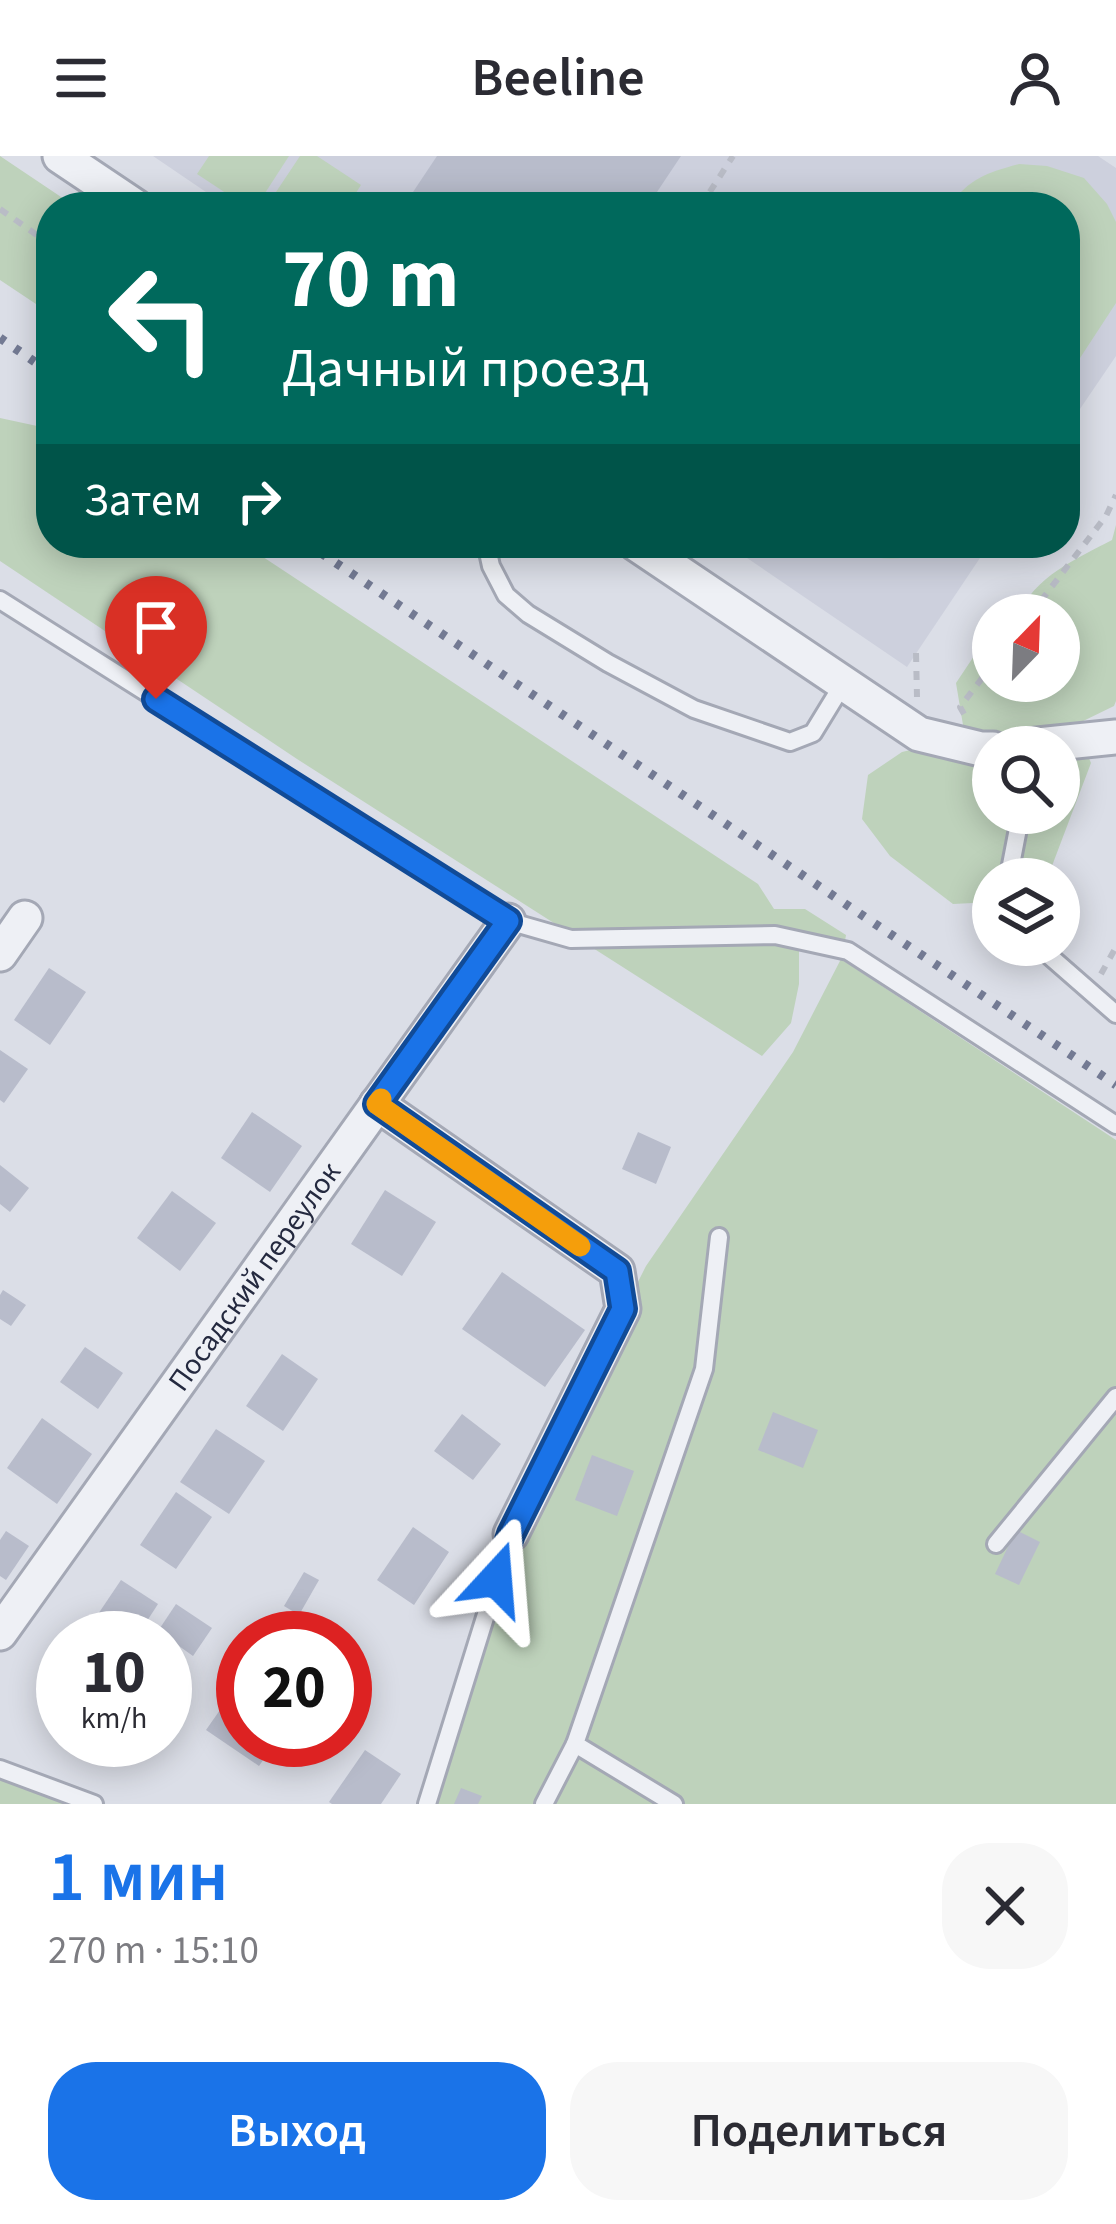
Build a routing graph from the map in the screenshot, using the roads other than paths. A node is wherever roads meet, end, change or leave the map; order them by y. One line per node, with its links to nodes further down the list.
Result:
1 (60, 156): 2 (street)
2 (114, 192)
3 (489, 558): 6 (lane)
4 (657, 558): 6 (street)
5 (0, 600): 11 (lane)
6 (843, 684): 9 (street)
7 (1116, 736): 8 (street)
8 (1080, 740)
9 (972, 748)
10 (25, 919): 12 (street)
11 (508, 921): 15 (street, Посадский переулок); 16 (lane)
12 (0, 954)
13 (1061, 966): 14 (lane)
14 (1116, 1014)
15 (377, 1104): 19 (street); 21 (street, Посадский переулок)
16 (1116, 1125)
17 (719, 1237): 22 (lane)
18 (1116, 1397): 20 (lane)
19 (511, 1534): 25 (lane)
20 (996, 1544)
21 (0, 1633)
22 (575, 1744): 26 (lane); 27 (lane)
23 (0, 1769): 24 (lane)
24 (94, 1804)
25 (427, 1804)
26 (544, 1804)
27 (674, 1804)

